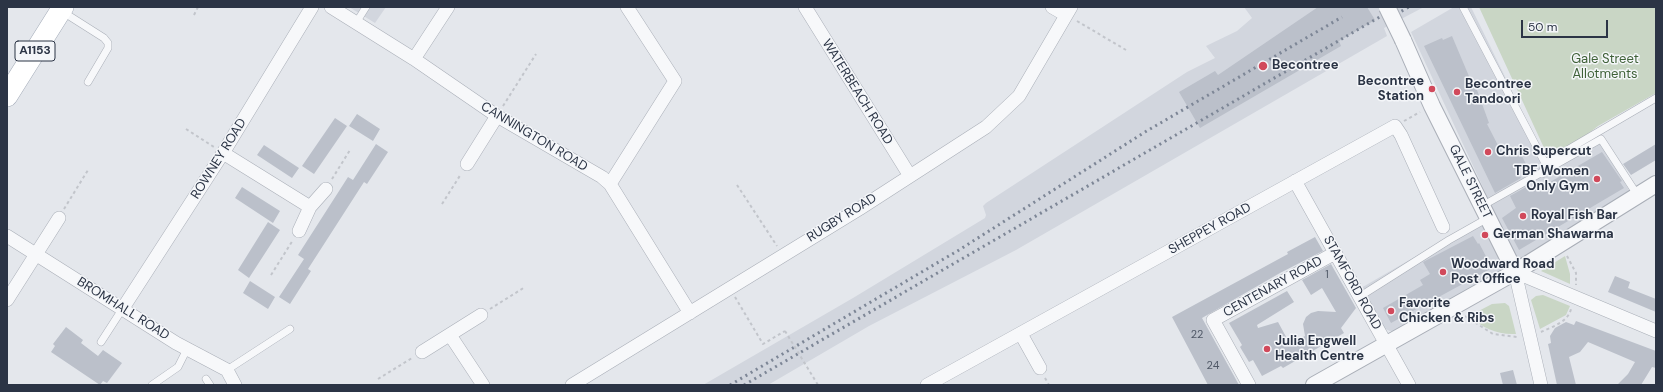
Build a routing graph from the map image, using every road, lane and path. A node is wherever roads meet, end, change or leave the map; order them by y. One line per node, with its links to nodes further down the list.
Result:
1 (198, 7): 13 (path)
2 (312, 7): 26 (street, ROWNEY ROAD)
3 (330, 7): 14 (street, CANNINGTON ROAD)
4 (366, 7): 14 (lane)
5 (448, 7): 17 (street)
6 (627, 7): 33 (street)
7 (805, 7): 31 (street, WATERBEACH ROAD)
8 (1052, 7): 12 (street)
9 (1387, 7): 40 (street, GALE STREET, bridge)
10 (1463, 7): 27 (lane)
11 (62, 9): 18 (lane); 19 (main road, A1153)
12 (1068, 11): 15 (path); 31 (street, RUGBY ROAD)
13 (194, 14)
14 (356, 23): 17 (street, CANNINGTON ROAD)
15 (1126, 50)
16 (536, 54): 22 (path)
17 (414, 59): 22 (street, CANNINGTON ROAD)
18 (88, 82)
19 (7, 96)
20 (1656, 98): 27 (lane)
21 (1422, 111): 23 (path)
22 (497, 116): 28 (street); 33 (street, CANNINGTON ROAD)
23 (1411, 117)
24 (186, 129): 26 (path)
25 (350, 150): 36 (path)
26 (223, 153): 39 (street); 58 (street, ROWNEY ROAD)
27 (1545, 163): 30 (lane)
28 (467, 164): 38 (path)
29 (88, 170): 41 (path)
30 (1542, 174): 37 (lane); 40 (lane)
31 (910, 176): 48 (street, RUGBY ROAD)
32 (1295, 182): 42 (street, SHEPPEY ROAD); 46 (street, STAMFORD ROAD); 64 (street, SHEPPEY ROAD)
33 (610, 184): 59 (street, CANNINGTON ROAD)
34 (1656, 184): 37 (street)
35 (737, 185): 48 (path)
36 (326, 188): 39 (street)
37 (1638, 196): 45 (street)
38 (442, 204)
39 (310, 207): 43 (street)
40 (1485, 212): 49 (street, GALE STREET); 54 (lane)
41 (58, 218): 47 (street)
42 (1442, 227)
43 (299, 231): 50 (path)
44 (7, 236): 47 (street, BROMHALL ROAD)
45 (1560, 243): 49 (street); 53 (path)
46 (1335, 253): 54 (street, STAMFORD ROAD); 80 (street, CENTENARY ROAD)
47 (35, 254): 55 (street); 58 (street, BROMHALL ROAD)
48 (782, 255): 52 (street, RUGBY ROAD)
49 (1515, 272): 57 (street); 62 (street); 83 (street, GALE STREET)
50 (271, 275)
51 (525, 287): 60 (path)
52 (730, 288): 59 (street, RUGBY ROAD); 78 (path, bridge)
53 (1575, 290)
54 (1359, 296): 68 (street, STAMFORD ROAD)
55 (7, 300)
56 (1572, 304): 65 (path)
57 (1457, 305): 66 (path); 68 (street)
58 (123, 308): 67 (lane); 69 (street, BROMHALL ROAD)
59 (690, 313): 77 (street, RUGBY ROAD)
60 (480, 315): 63 (street)
61 (290, 329): 72 (lane)
62 (1656, 331)
63 (450, 334): 70 (street); 76 (street)
64 (1021, 334): 71 (street); 79 (street, SHEPPEY ROAD)
65 (1538, 334)
66 (1520, 337)
67 (101, 342)
68 (1386, 344): 81 (street); 82 (street, STAMFORD ROAD)
69 (187, 349): 72 (street, BROMHALL ROAD); 74 (lane)
70 (422, 352): 73 (path)
71 (1040, 368)
72 (227, 370): 75 (street)
73 (378, 379)
74 (152, 385)
75 (235, 385)
76 (483, 385)
77 (572, 385)
78 (818, 385)
79 (926, 385)
80 (1249, 385)
81 (1314, 385)
82 (1409, 385)
83 (1541, 385)

